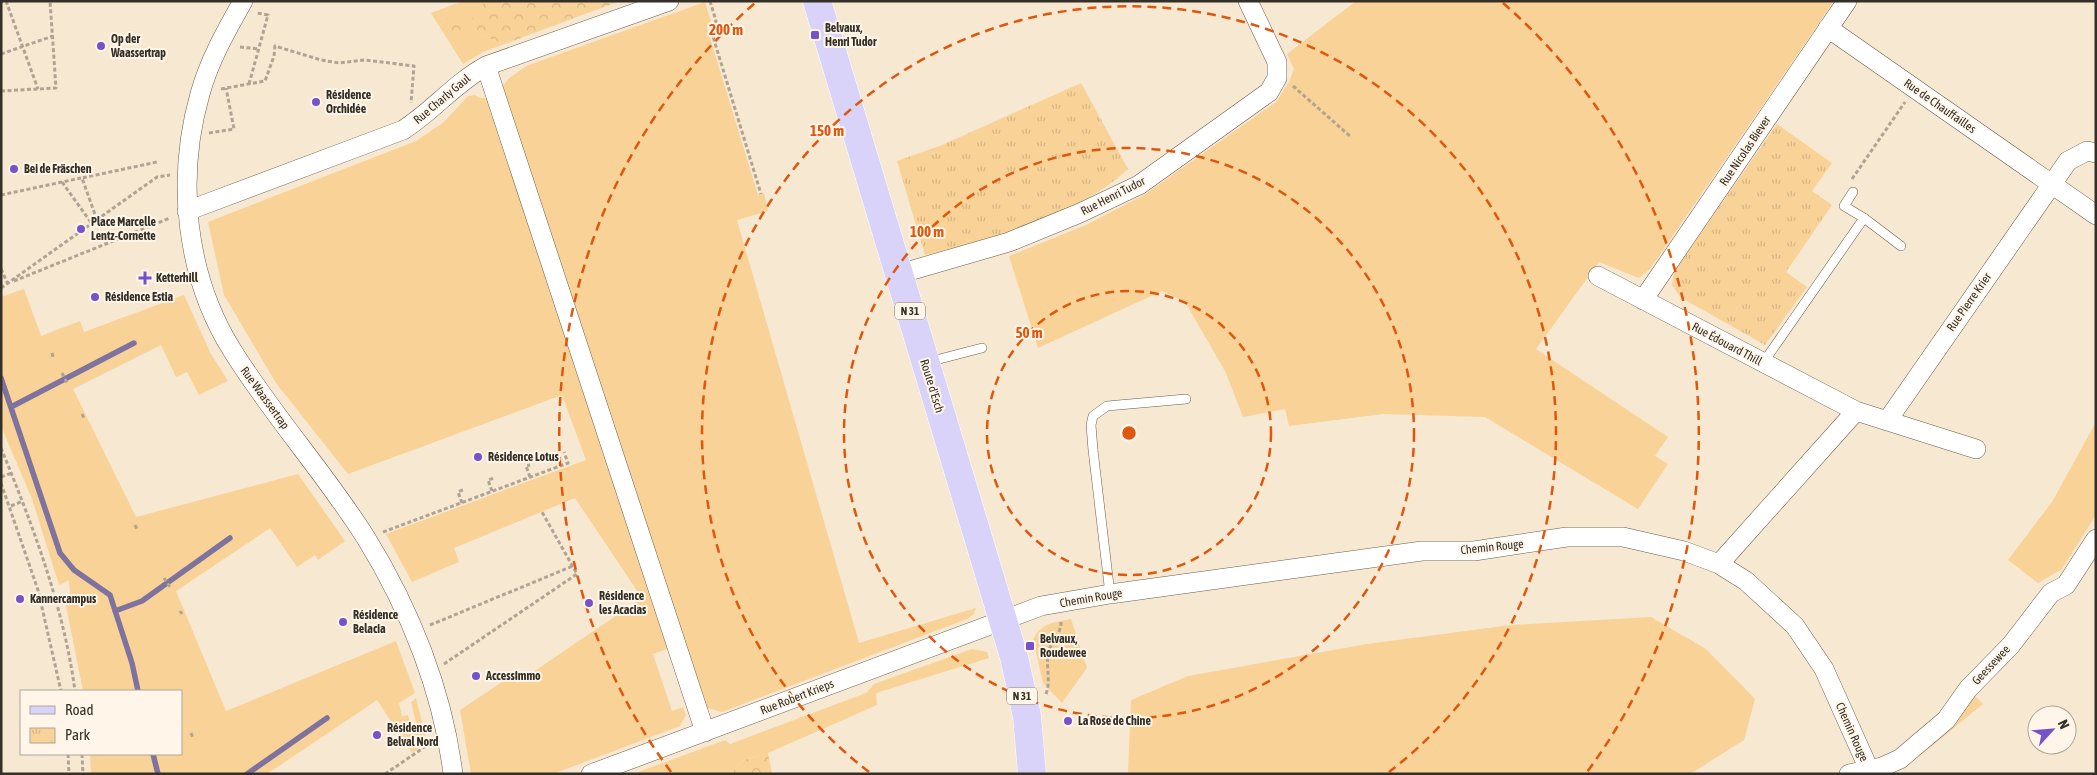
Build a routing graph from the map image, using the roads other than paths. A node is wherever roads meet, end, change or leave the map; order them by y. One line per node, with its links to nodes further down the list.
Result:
1 (244, 1): 11 (street, Rue Waassertrap)
2 (669, 1): 7 (street, Rue Charly Gaul)
3 (817, 1): 15 (main road, Route d'Esch / N 31)
4 (1248, 1): 15 (street, Rue Henri Tudor)
5 (1847, 1): 6 (street, Rue Nicolas Biever)
6 (1828, 28): 9 (street, Rue de Chauffailles); 17 (street, Rue Nicolas Biever)
7 (486, 66): 11 (street, Rue Charly Gaul); 29 (street)
8 (2096, 153): 9 (street)
9 (2051, 184): 12 (street, Rue de Chauffailles); 23 (street, Rue Pierre Krier)
10 (1853, 192): 13 (lane)
11 (187, 211): 31 (street, Rue Waassertrap)
12 (2096, 215)
13 (1864, 218): 14 (lane); 20 (lane)
14 (1901, 246)
15 (899, 274): 19 (main road, Route d'Esch / N 31)
16 (1598, 276): 17 (street, Rue Édouard Thill)
17 (1643, 300): 20 (street, Rue Édouard Thill)
18 (982, 348): 19 (lane)
19 (926, 363): 28 (main road, Route d'Esch / N 31)
20 (1763, 363): 22 (street, Rue Édouard Thill)
21 (1186, 399): 27 (lane)
22 (1856, 411): 23 (street); 26 (street)
23 (1887, 421): 24 (street)
24 (1976, 449)
25 (2096, 539): 30 (street, Geessewee)
26 (1719, 564): 27 (street, Chemin Rouge); 30 (street, Chemin Rouge)
27 (1110, 594): 28 (street, Chemin Rouge)
28 (1003, 620): 29 (street, Rue Robert Krieps); 33 (main road, Route d'Esch / N 31)
29 (705, 732): 32 (street, Rue Robert Krieps)
30 (1870, 771): 34 (street, Geessewee)
31 (453, 774)
32 (591, 774)
33 (1032, 774)
34 (1849, 774)

